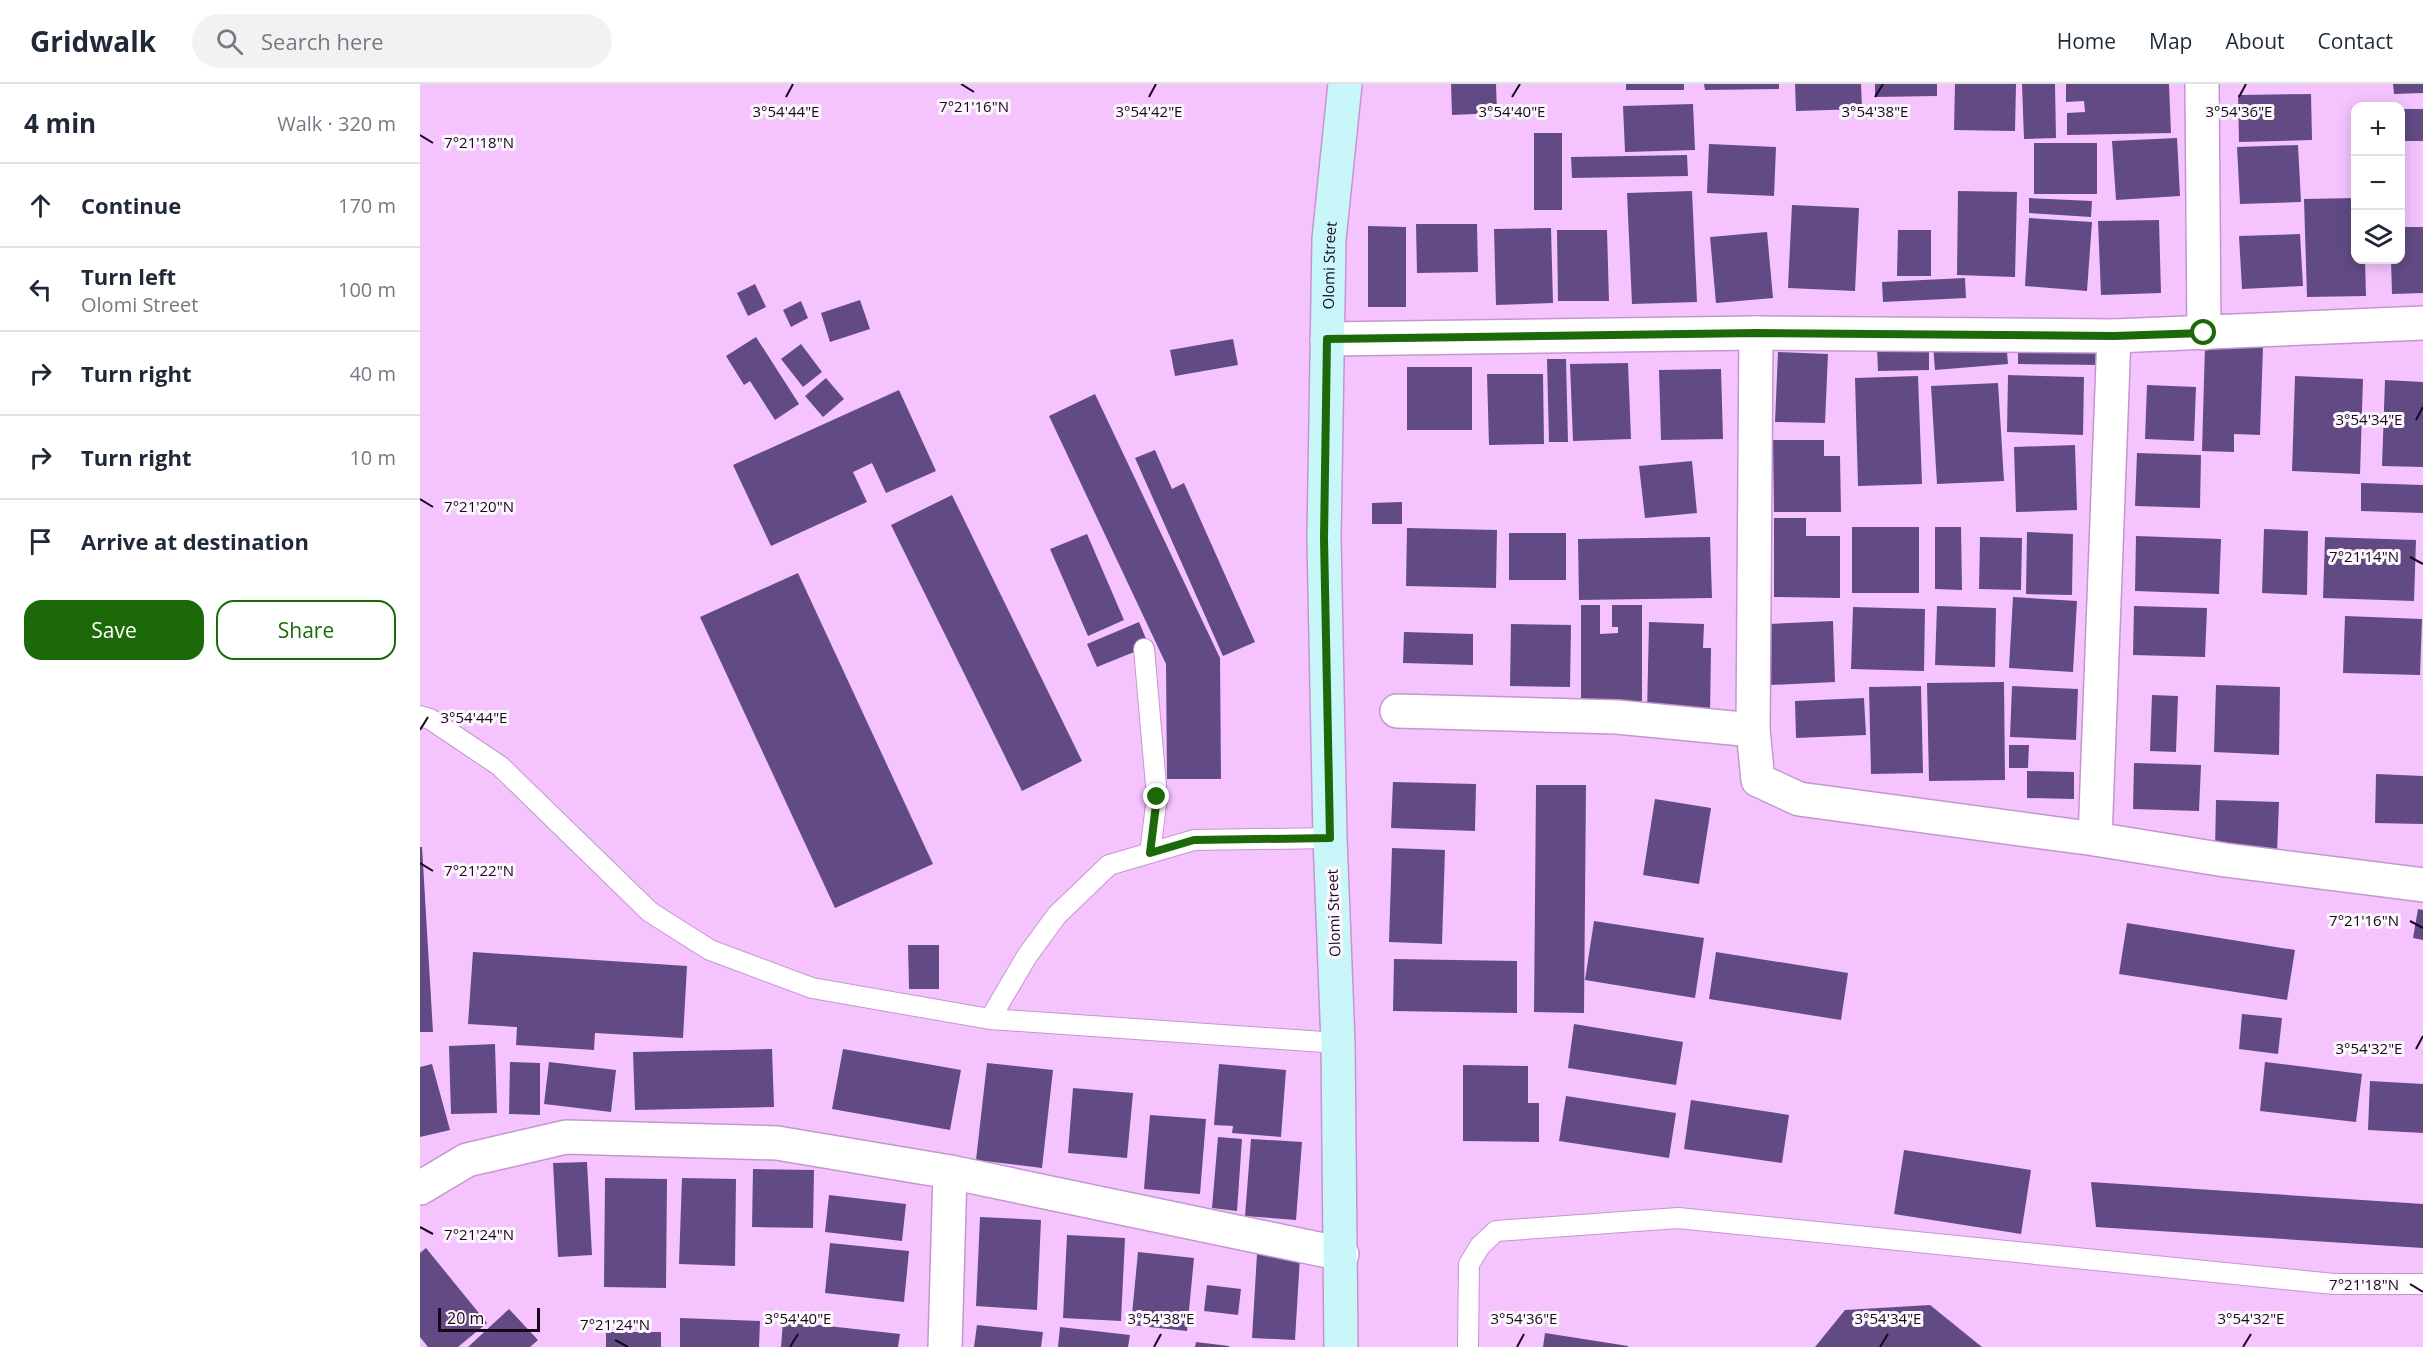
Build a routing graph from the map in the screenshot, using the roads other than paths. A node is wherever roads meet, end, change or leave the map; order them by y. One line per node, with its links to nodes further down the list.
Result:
1 (1345, 84): 7 (main road, Olomi Street)
2 (2202, 84): 5 (street)
3 (2423, 323): 5 (street)
4 (1756, 333): 6 (street); 7 (street); 11 (street)
5 (2204, 333): 6 (street)
6 (2114, 336): 13 (street)
7 (1327, 339): 12 (main road, Olomi Street)
8 (1144, 649): 14 (lane)
9 (1397, 711): 11 (street)
10 (420, 716): 16 (lane)
11 (1753, 730): 13 (street)
12 (1330, 838): 14 (lane); 17 (main road, Olomi Street)
13 (2095, 839): 15 (street)
14 (1150, 853): 16 (lane)
15 (2423, 885)
16 (990, 1019): 17 (lane)
17 (1338, 1043): 20 (main road, Olomi Street)
18 (950, 1172): 19 (street); 20 (street); 22 (street)
19 (420, 1188)
20 (1342, 1254): 23 (main road, Olomi Street)
21 (2423, 1284): 24 (lane)
22 (945, 1347)
23 (1341, 1347)
24 (1468, 1347)

